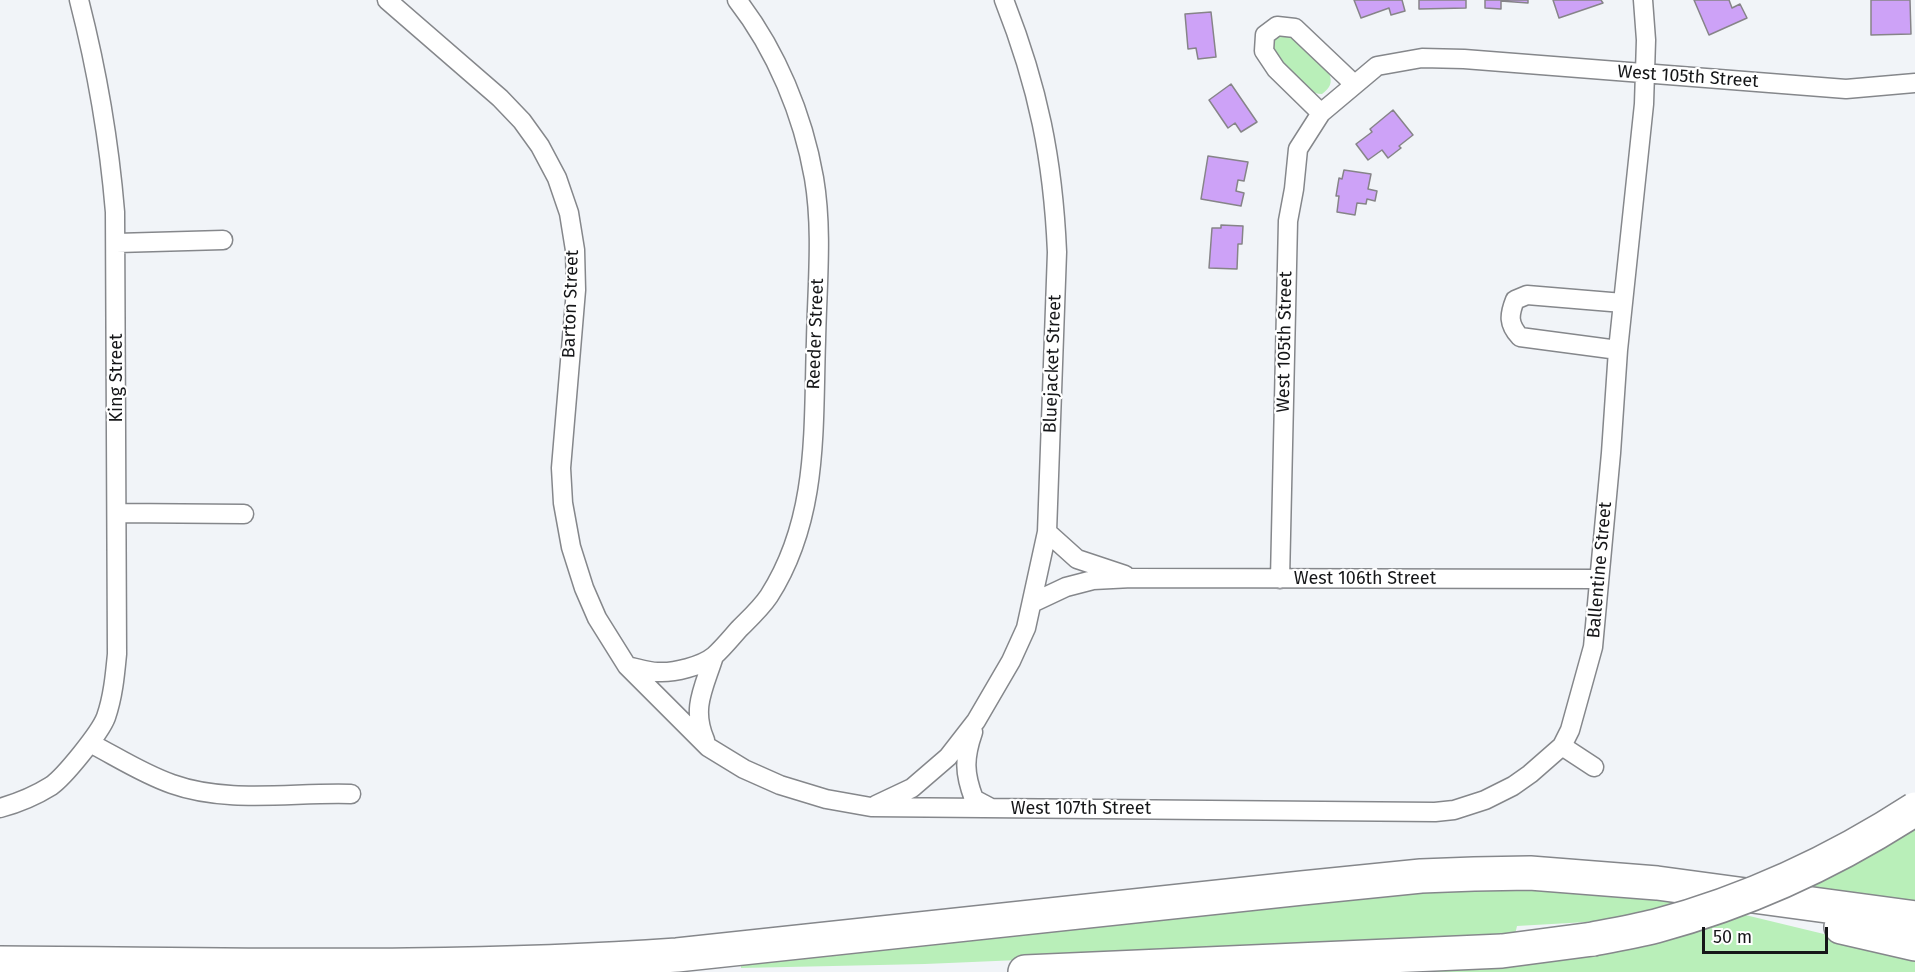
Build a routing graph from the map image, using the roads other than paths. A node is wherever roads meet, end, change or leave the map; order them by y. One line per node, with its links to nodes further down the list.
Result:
1 (79, 0): 11 (street, King Street)
2 (387, 0): 22 (street, Barton Street)
3 (737, 0): 21 (street, Reeder Street)
4 (1004, 0): 16 (street, Bluejacket Street)
5 (1643, 0): 6 (street, Ballentine Street)
6 (1645, 74): 7 (street, West 105th Street); 8 (street, West 105th Street); 12 (street, Ballentine Street)
7 (1915, 83)
8 (1354, 84): 9 (street, West 105th Street); 9 (street)
9 (1321, 113): 18 (street, West 105th Street)
10 (223, 240): 11 (street)
11 (117, 243): 14 (street, King Street)
12 (1623, 303): 13 (street, Ballentine Street); 13 (street)
13 (1618, 350): 19 (street, Ballentine Street)
14 (118, 513): 15 (street); 24 (street, King Street)
15 (244, 514)
16 (1047, 532): 17 (street, West 106th Street); 20 (street, Bluejacket Street)
17 (1132, 578): 18 (street, West 106th Street); 20 (street, West 106th Street)
18 (1280, 579): 19 (street, West 106th Street)
19 (1599, 579): 25 (street, Ballentine Street)
20 (1032, 603): 23 (street, Bluejacket Street)
21 (714, 656): 22 (street, Reeder Street); 26 (street, Reeder Street)
22 (627, 666): 26 (street, West 107th Street)
23 (976, 721): 29 (street, Bluejacket Street); 31 (street, Bluejacket Street)
24 (90, 743): 28 (street); 30 (street)
25 (1562, 746): 27 (street); 31 (street, West 107th Street)
26 (708, 747): 29 (street, West 107th Street)
27 (1594, 768)
28 (351, 794)
29 (871, 807): 31 (street, West 107th Street)
30 (0, 808)
31 (993, 809)
32 (1915, 809): 38 (highway, bridge)
33 (1721, 893): 34 (highway); 35 (highway); 37 (highway)
34 (1915, 918)
35 (1915, 944)
36 (0, 963): 37 (highway)
37 (400, 969)
38 (1025, 972)

